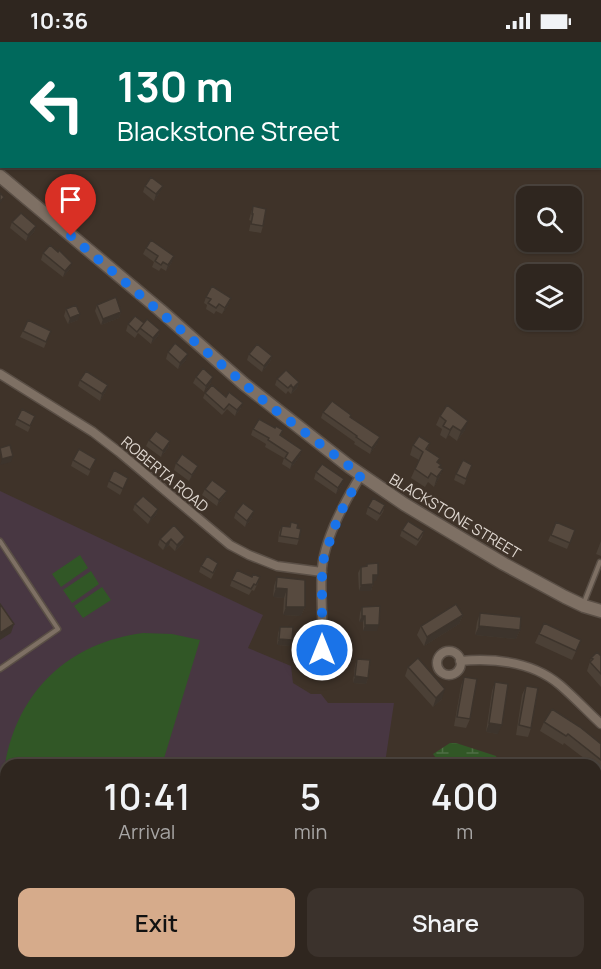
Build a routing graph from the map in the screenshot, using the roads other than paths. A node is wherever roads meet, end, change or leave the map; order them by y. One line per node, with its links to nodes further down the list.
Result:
1 (0, 176): 3 (main road, BLACKSTONE STREET)
2 (0, 374): 6 (street, ROBERTA ROAD)
3 (361, 475): 6 (street); 7 (main road, BLACKSTONE STREET)
4 (0, 541): 10 (lane)
5 (600, 562): 7 (lane)
6 (322, 572): 11 (street)
7 (583, 605): 8 (main road, BLACKSTONE STREET)
8 (601, 611)
9 (460, 661): 12 (street)
10 (0, 669)
11 (315, 674)
12 (601, 724)

